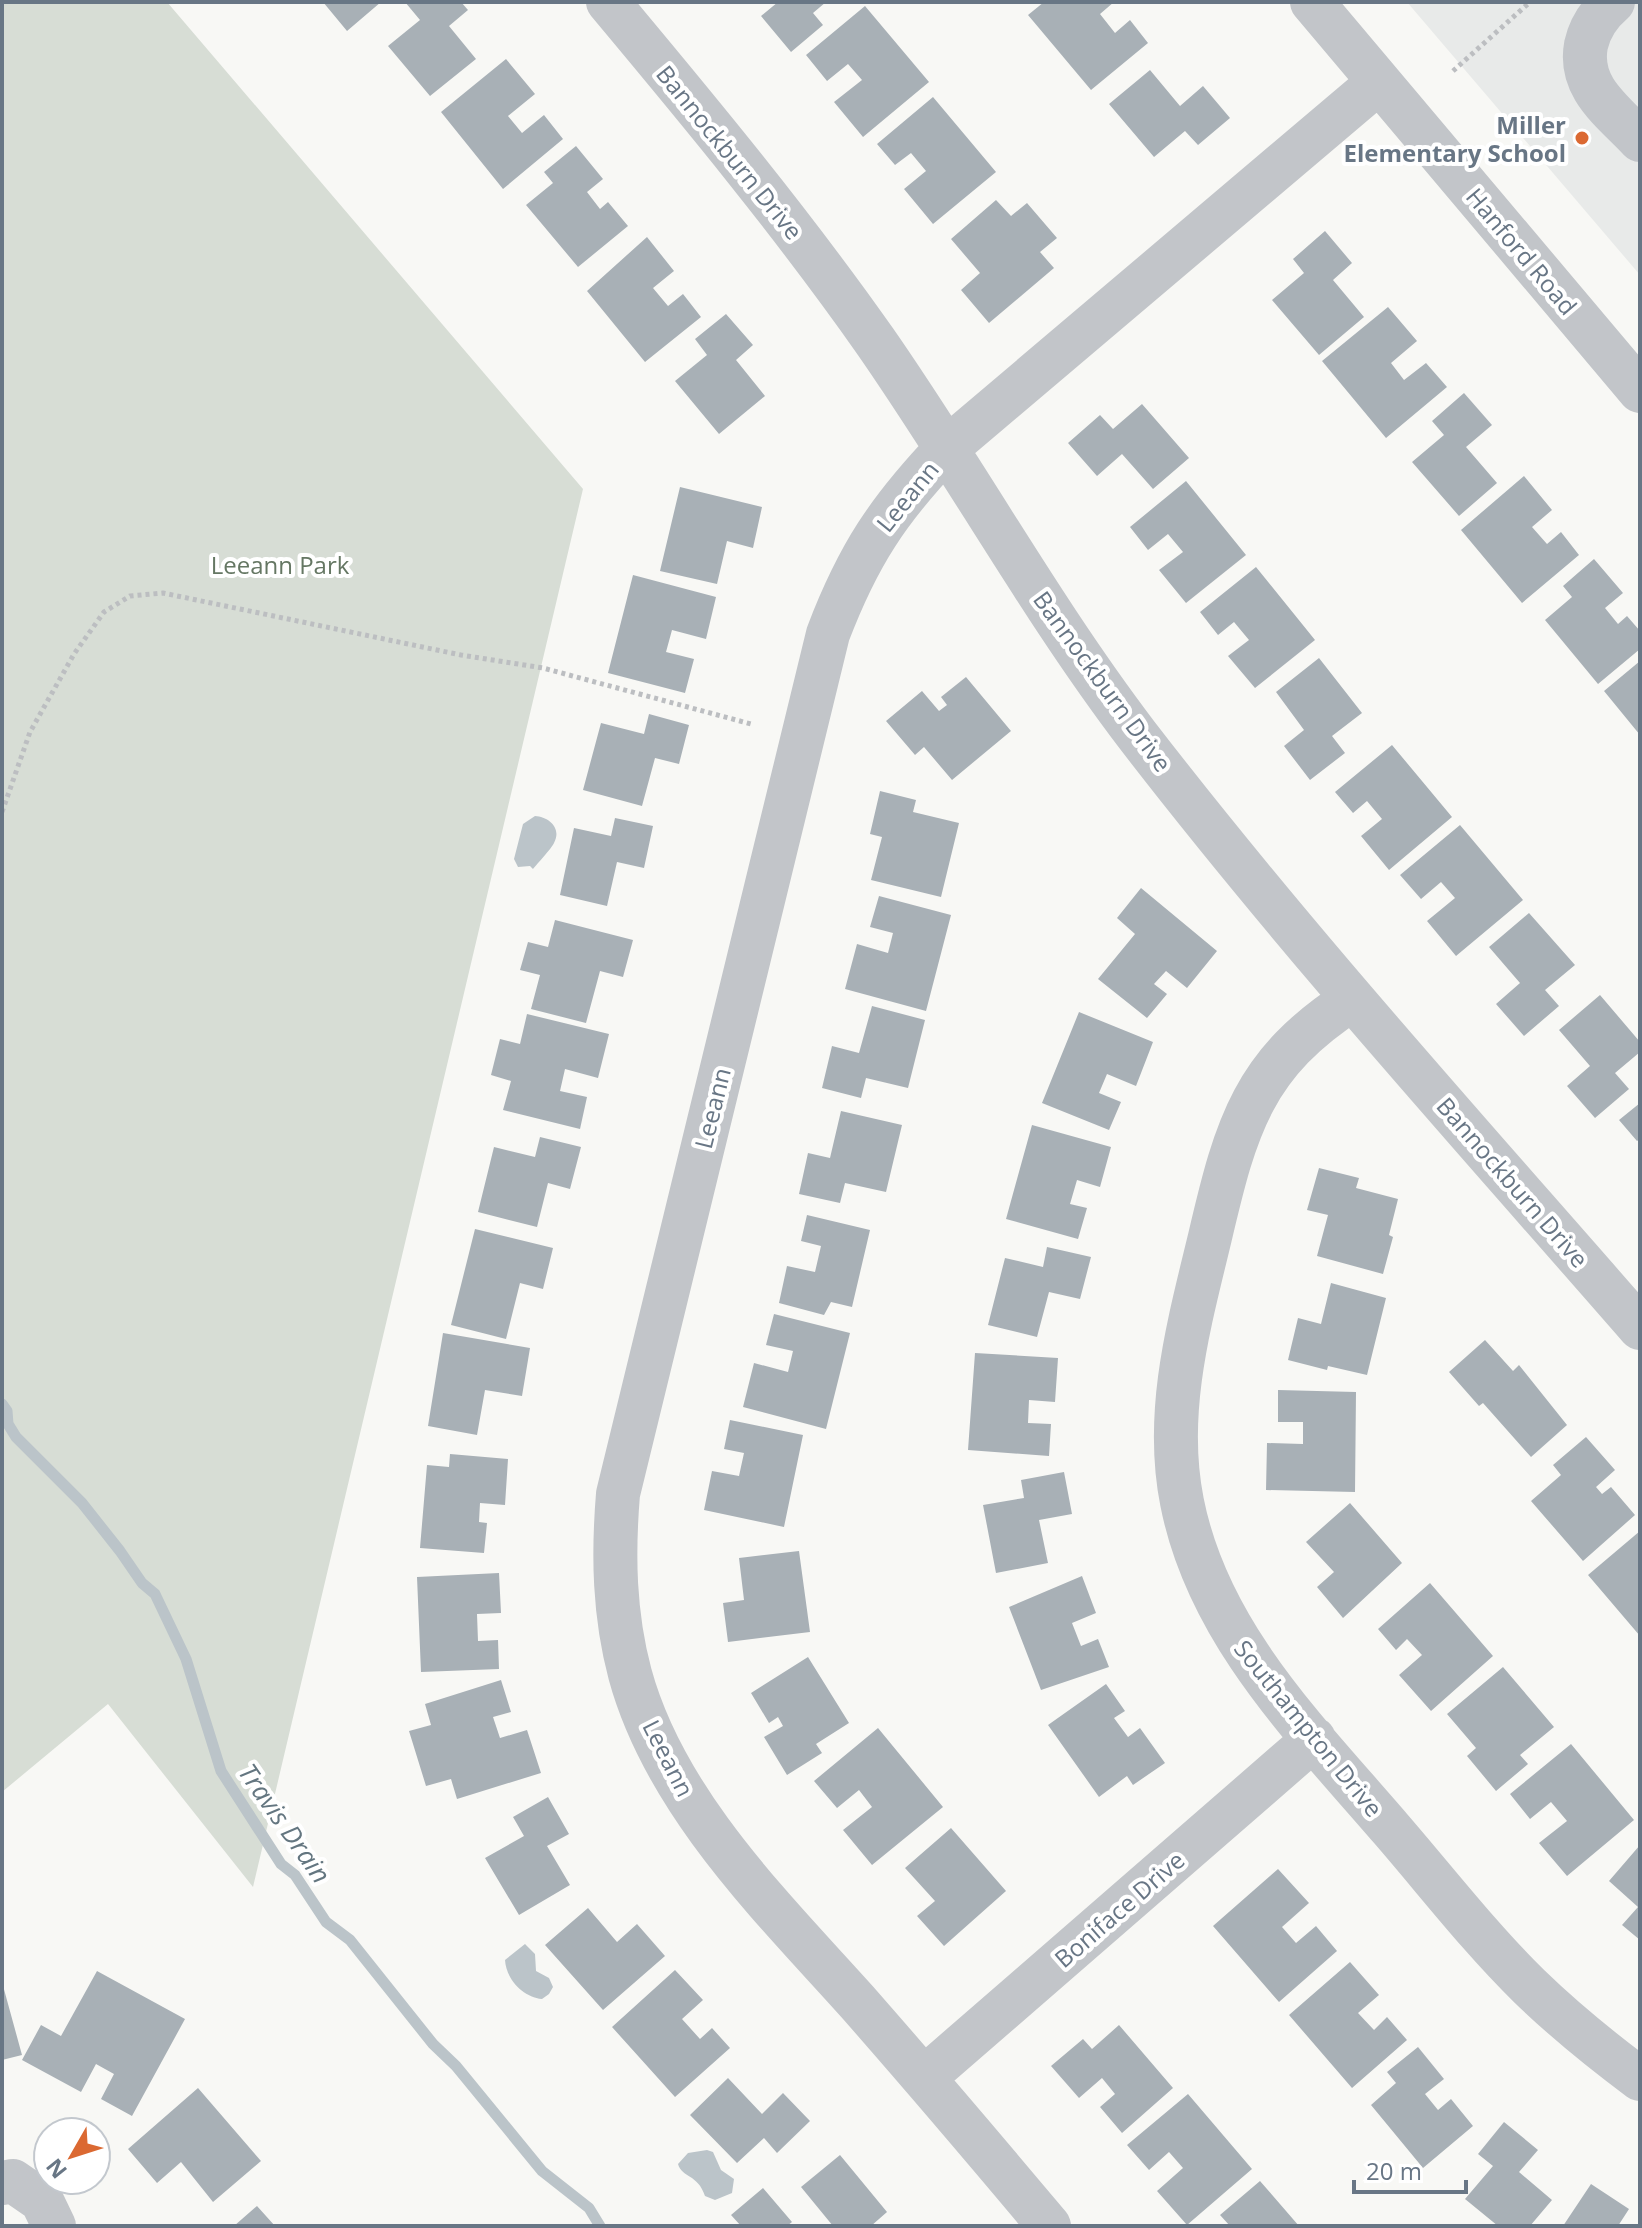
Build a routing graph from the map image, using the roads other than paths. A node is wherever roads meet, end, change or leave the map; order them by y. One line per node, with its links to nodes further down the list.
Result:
1 (608, 2): 7 (street, Bannockburn Drive)
2 (1312, 2): 4 (street, Hanford Road)
3 (1613, 2): 5 (street)
4 (1379, 82): 6 (street, Hanford Road); 7 (street, Leeann)
5 (1640, 140)
6 (1640, 391)
7 (946, 449): 8 (street, Bannockburn Drive); 11 (street, Leeann)
8 (1353, 999): 9 (street, Bannockburn Drive); 10 (street, Southampton Drive)
9 (1640, 1328)
10 (1314, 1739): 11 (street, Boniface Drive); 12 (street, Southampton Drive)
11 (924, 2078): 15 (street, Leeann)
12 (1640, 2079)
13 (2, 2183): 14 (street)
14 (54, 2226)
15 (1049, 2226)

